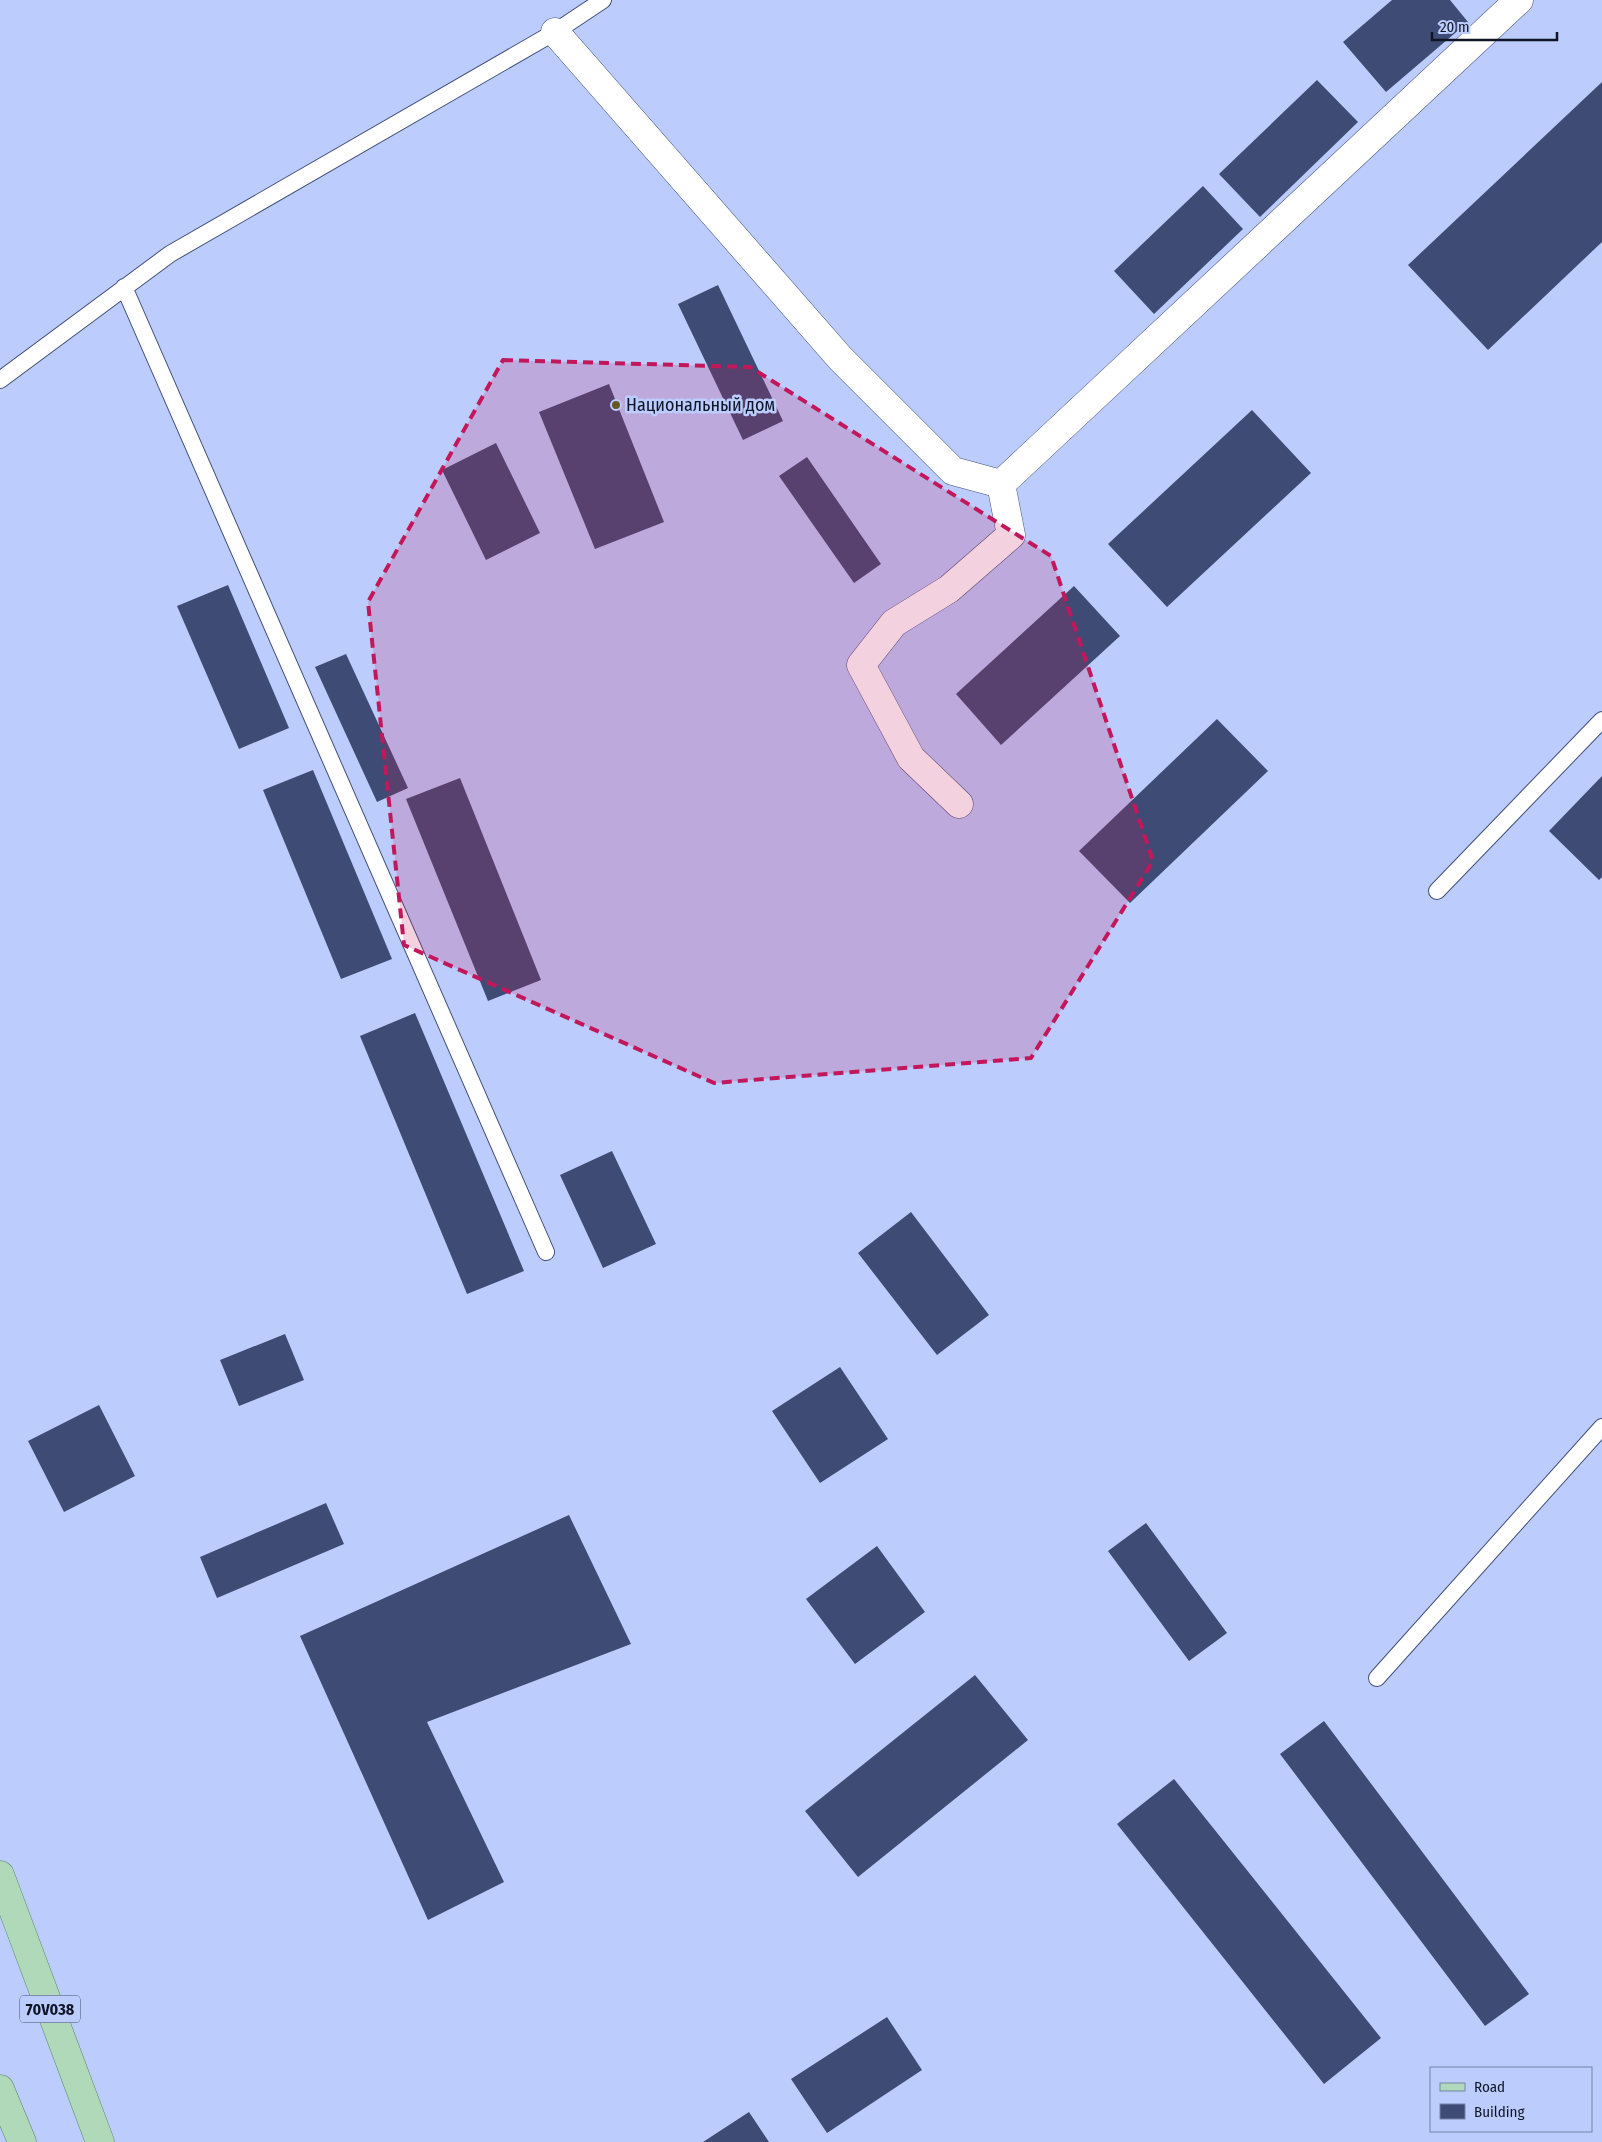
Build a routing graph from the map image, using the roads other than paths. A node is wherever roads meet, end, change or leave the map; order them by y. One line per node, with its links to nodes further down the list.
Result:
1 (603, 0): 3 (lane)
2 (1519, 0): 6 (street)
3 (556, 32): 4 (lane); 6 (street)
4 (124, 287): 5 (lane); 10 (lane)
5 (0, 380)
6 (1001, 484): 8 (street)
7 (1602, 720): 9 (lane)
8 (959, 804)
9 (1437, 891)
10 (546, 1252)
11 (1602, 1427): 12 (lane)
12 (1377, 1678)
13 (3, 1891): 16 (main road, 70V038)
14 (0, 2089): 15 (main road)
15 (22, 2142)
16 (100, 2142)

